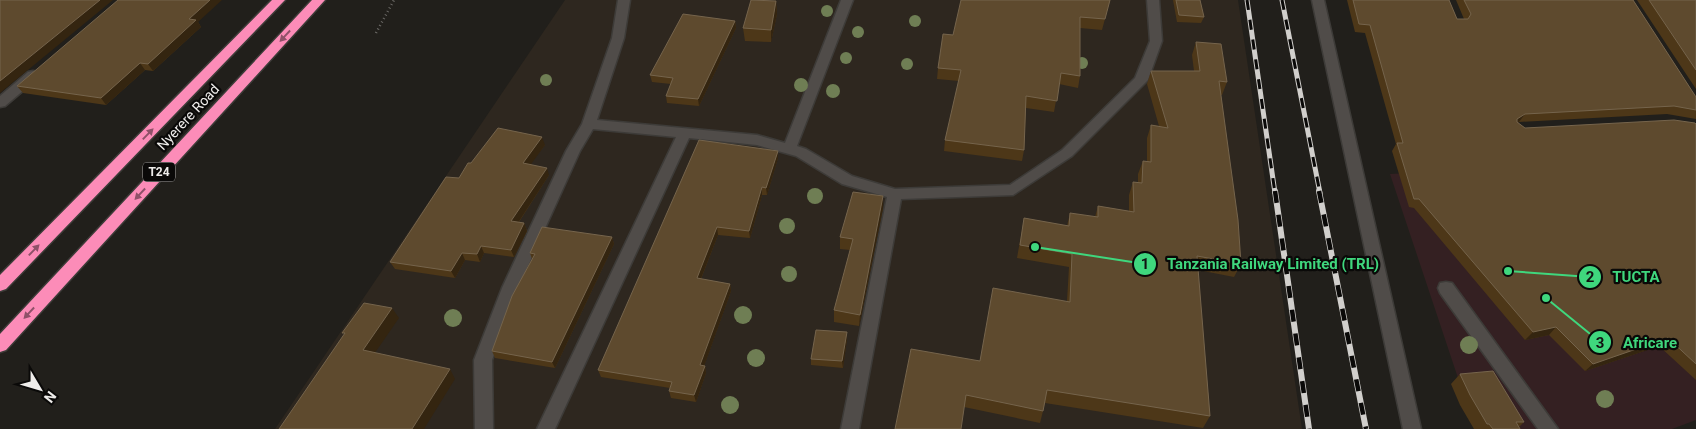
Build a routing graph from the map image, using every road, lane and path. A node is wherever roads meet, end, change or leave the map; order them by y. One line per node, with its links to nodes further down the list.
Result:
1 (279, 0): 15 (highway, Nyerere Road / T24, one-way to 1)
2 (318, 0): 17 (highway, Nyerere Road / T24, one-way to 17)
3 (394, 0): 8 (path)
4 (624, 0): 11 (street)
5 (847, 0): 13 (street)
6 (1153, 0): 14 (street)
7 (1318, 0): 21 (street)
8 (376, 33)
9 (44, 66): 10 (street)
10 (0, 103)
11 (589, 124): 12 (street); 18 (street)
12 (684, 134): 13 (street); 19 (street)
13 (789, 149): 14 (street)
14 (895, 194): 20 (street)
15 (0, 285)
16 (1446, 288): 22 (street)
17 (0, 345)
18 (484, 429)
19 (546, 429)
20 (850, 429)
21 (1412, 429)
22 (1549, 429)

